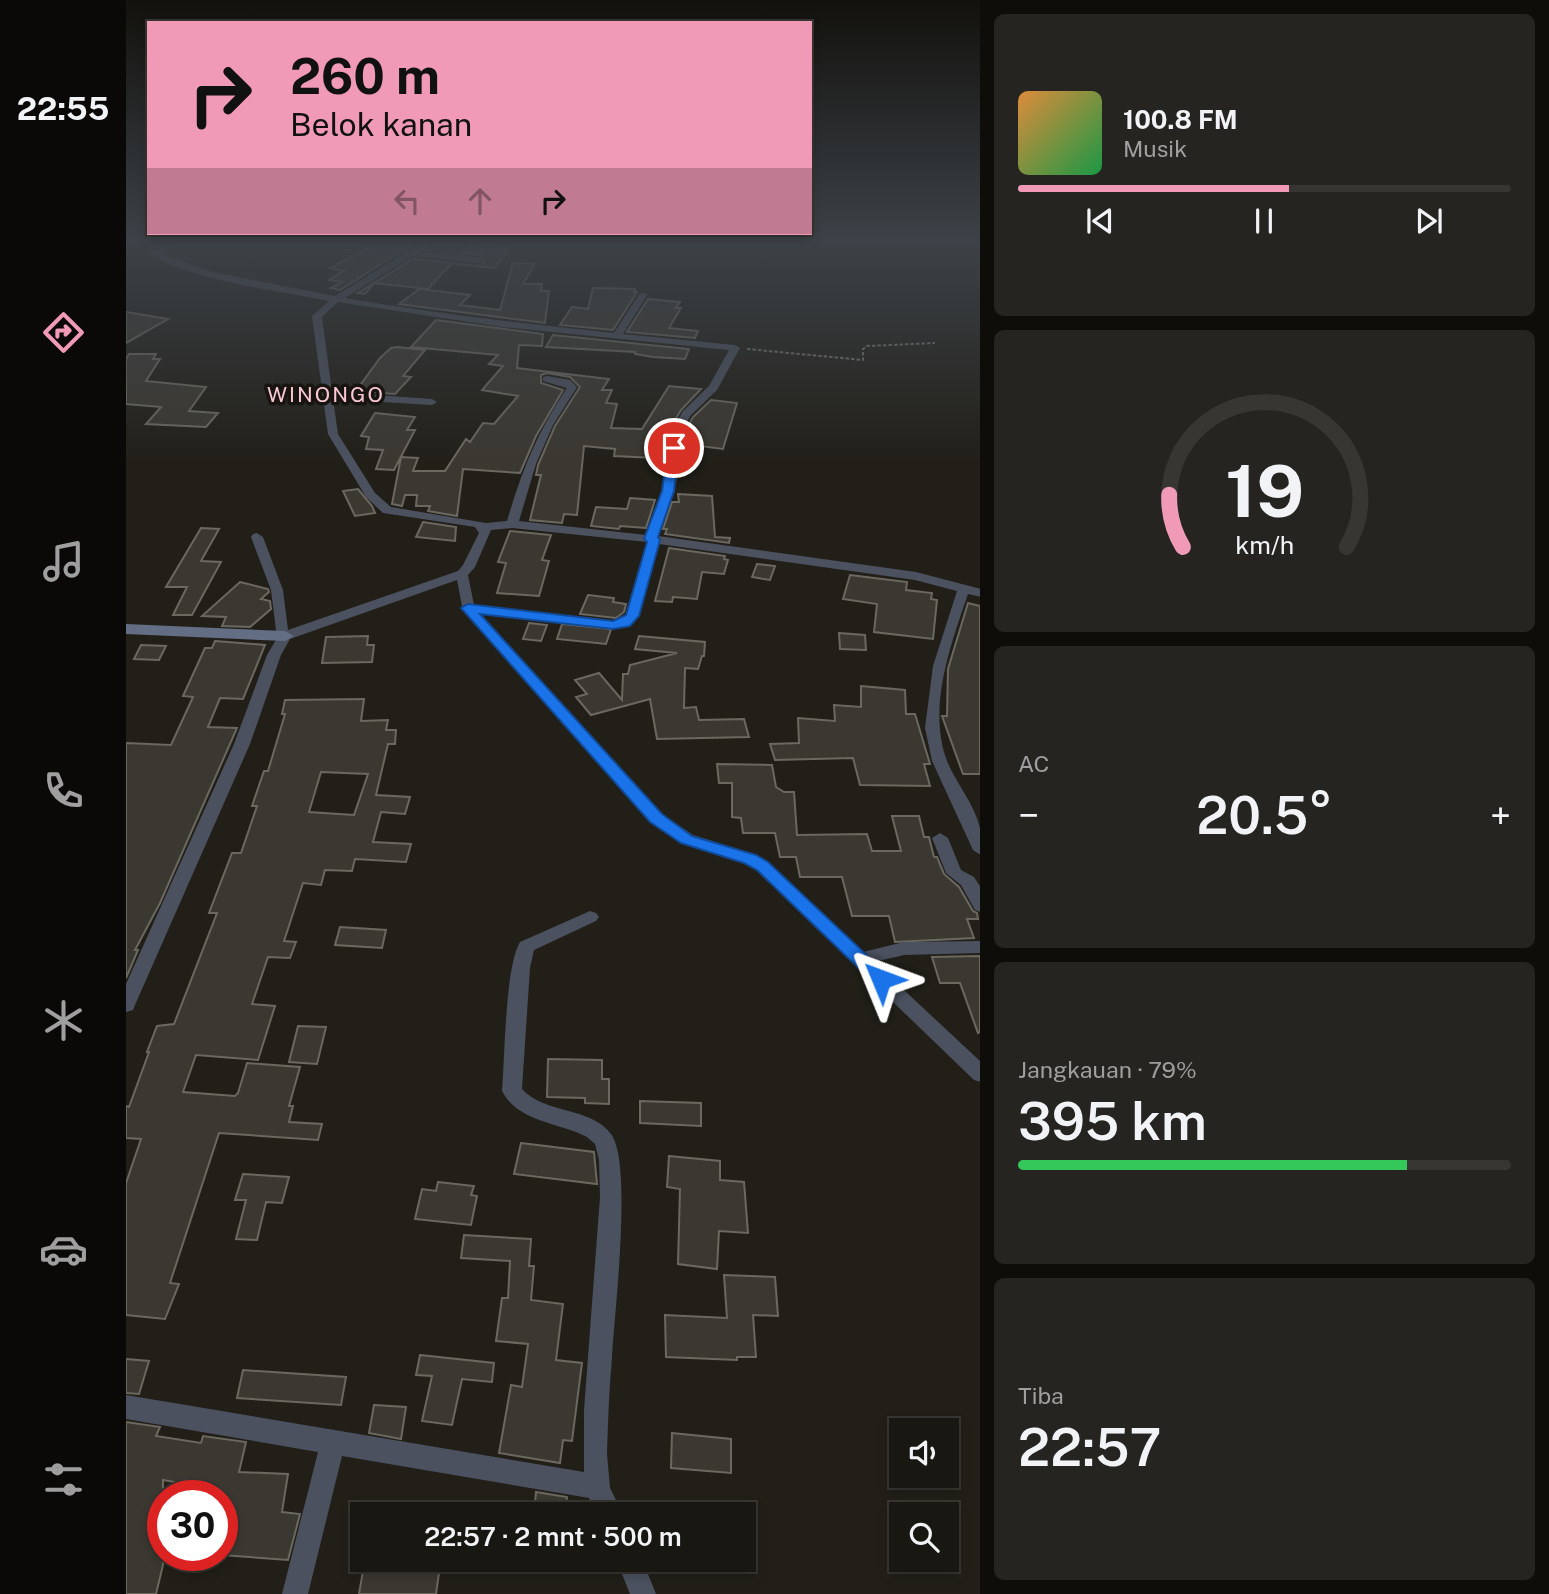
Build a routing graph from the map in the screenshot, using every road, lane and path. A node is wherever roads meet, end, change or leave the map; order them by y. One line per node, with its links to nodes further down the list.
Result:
1 (318, 315): 8 (street)
2 (441, 315): 4 (street)
3 (630, 315): 4 (street)
4 (617, 336): 6 (street)
5 (935, 343): 6 (path)
6 (734, 348): 13 (street)
7 (547, 379): 10 (street)
8 (326, 396): 9 (street); 11 (street)
9 (432, 402)
10 (512, 524): 11 (street); 13 (street)
11 (484, 527): 14 (street)
12 (257, 537): 19 (street)
13 (652, 539): 15 (street); 17 (street)
14 (462, 574): 17 (street); 19 (street)
15 (964, 588): 16 (street); 21 (street)
16 (980, 593)
17 (468, 608): 25 (street)
18 (126, 629): 19 (street)
19 (283, 636): 26 (street)
20 (940, 838): 22 (street)
21 (980, 850)
22 (980, 906)
23 (590, 917): 30 (street)
24 (980, 947): 25 (street)
25 (861, 960): 27 (street)
26 (126, 1005)
27 (980, 1075)
28 (126, 1407): 29 (street)
29 (333, 1443): 30 (street); 33 (street)
30 (597, 1487): 31 (street)
31 (604, 1502)
32 (634, 1572): 34 (street)
33 (295, 1594)
34 (643, 1594)

